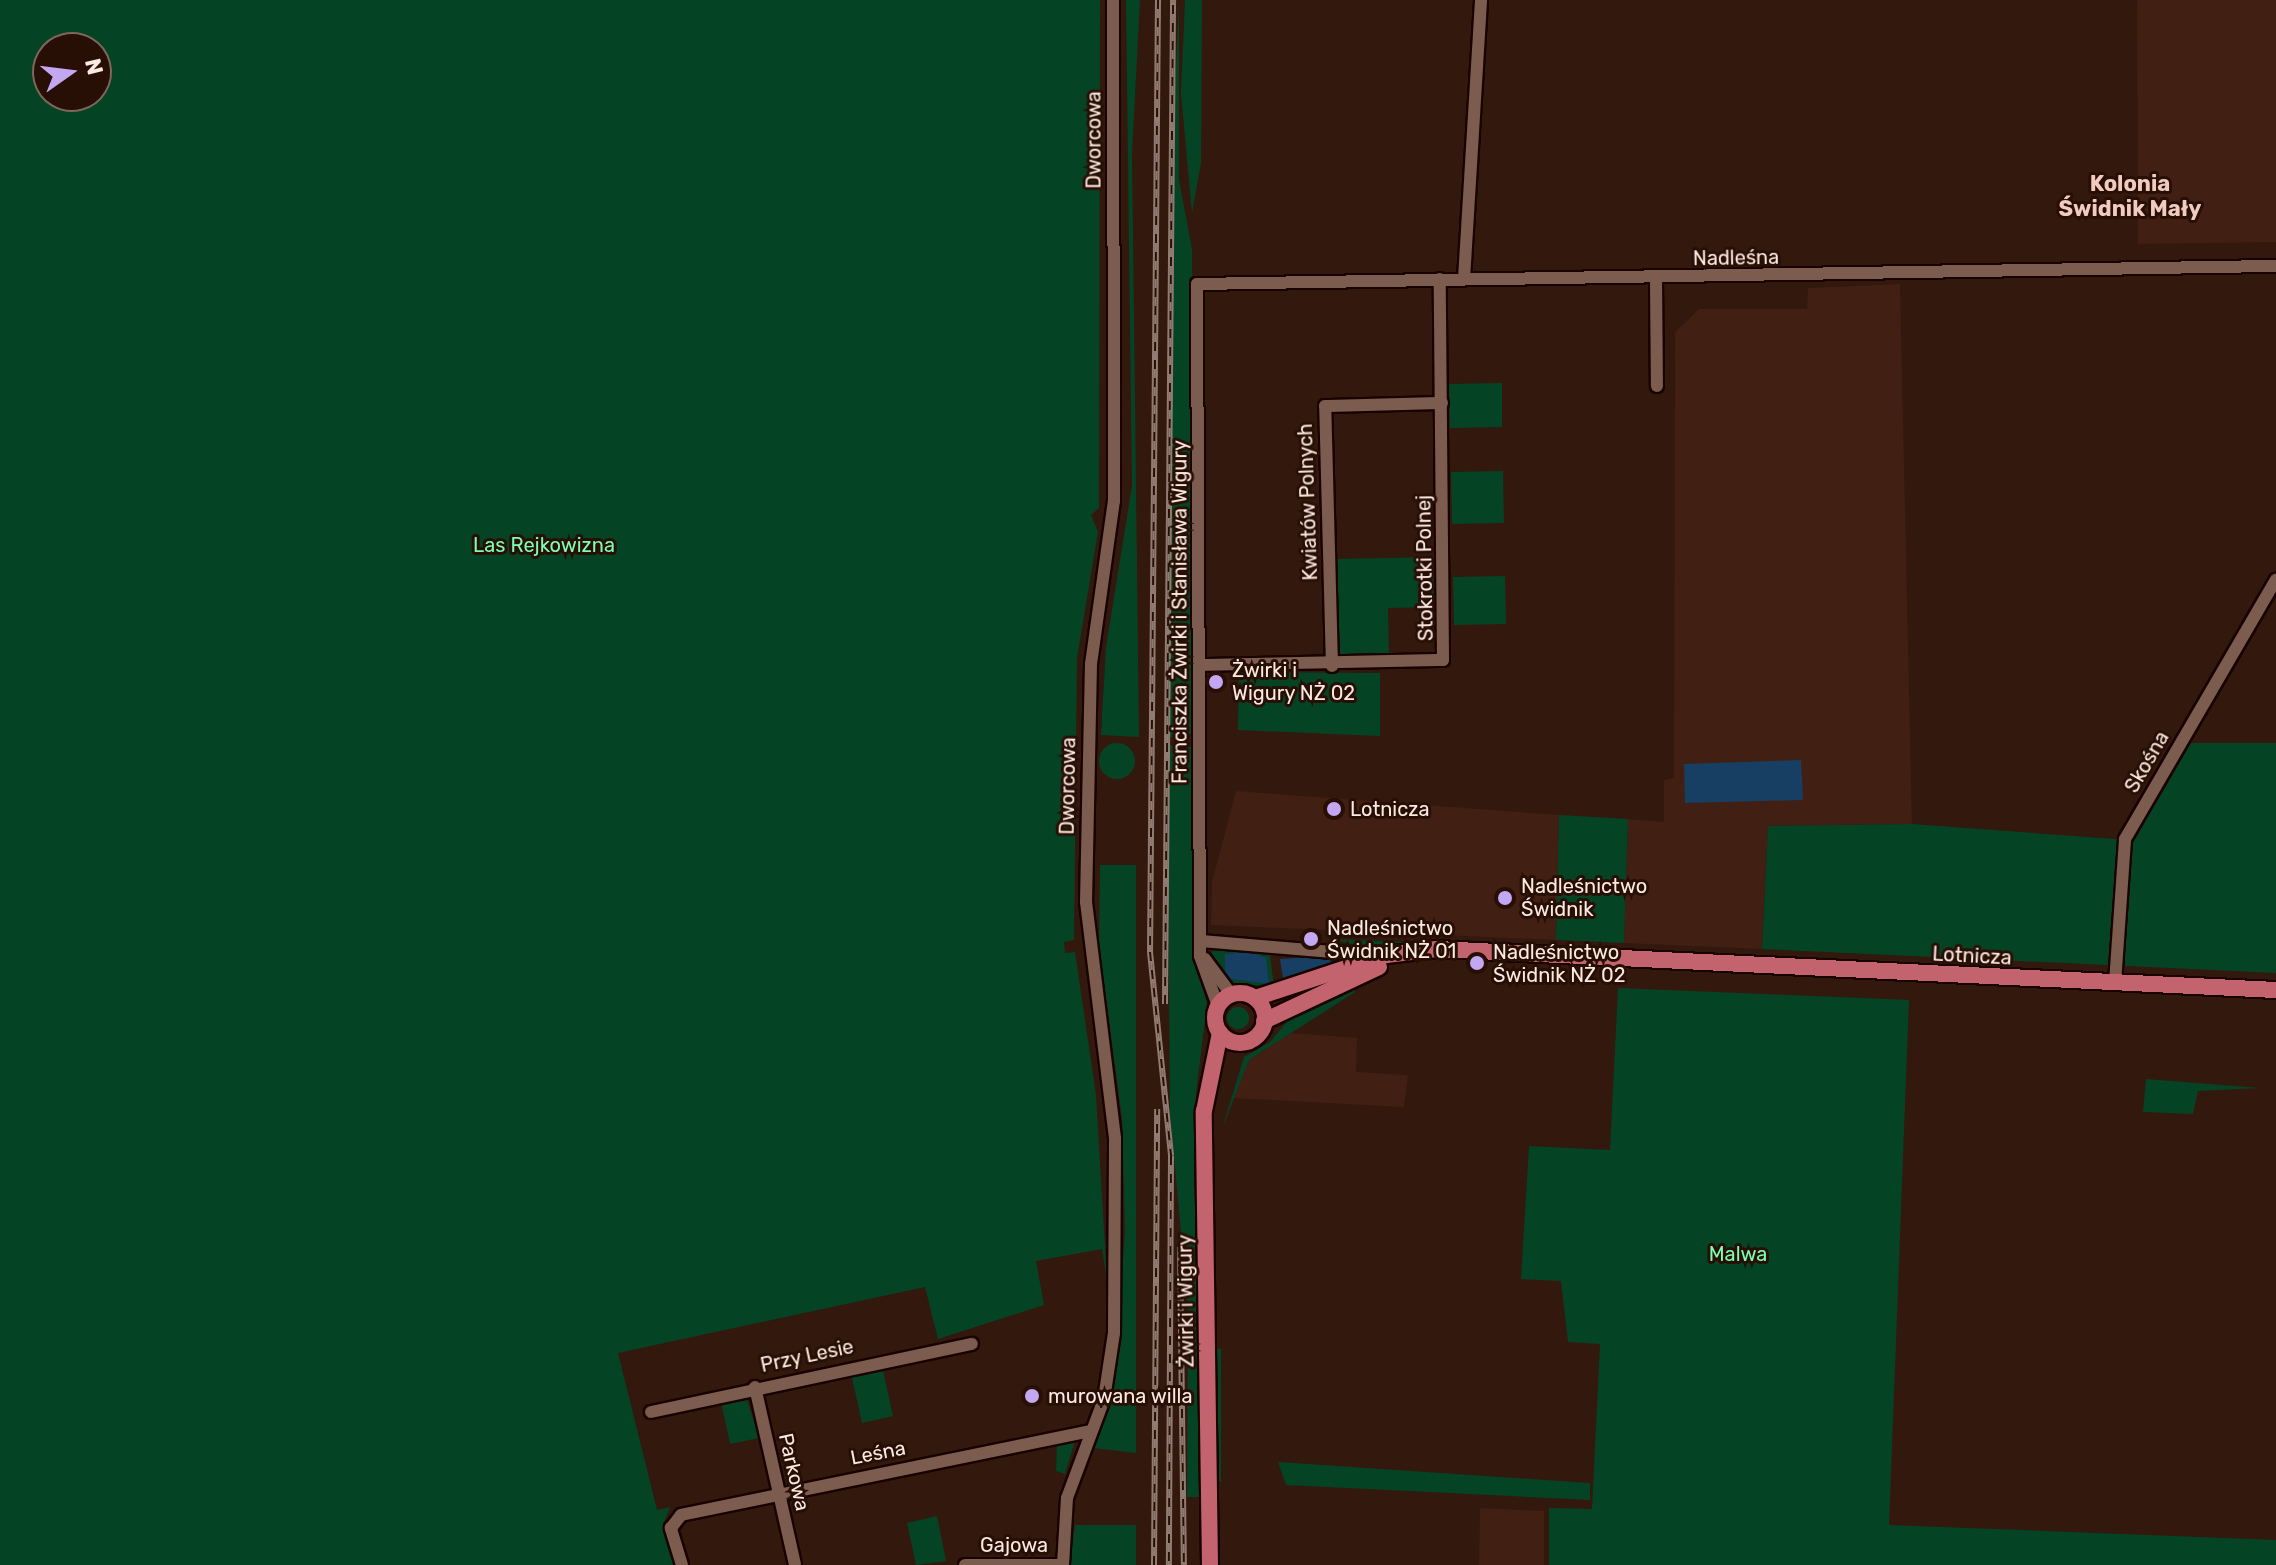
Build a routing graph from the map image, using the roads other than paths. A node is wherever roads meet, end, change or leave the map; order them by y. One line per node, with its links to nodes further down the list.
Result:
1 (1113, 0): 27 (street, Dworcowa)
2 (1481, 0): 5 (street)
3 (2276, 266): 6 (street, Nadleśna)
4 (1440, 279): 5 (street, Nadleśna); 7 (street, Nadleśna); 9 (street, Stokrotki Polnej)
5 (1464, 279): 6 (street, Nadleśna)
6 (1656, 279): 8 (street)
7 (1197, 284): 11 (street, Franciszka Żwirki i Stanisława Wigury)
8 (1657, 386)
9 (1442, 403): 12 (street, Stokrotki Polnej); 12 (street, Kwiatów Polnych)
10 (2276, 580): 16 (street, Skośna)
11 (1201, 665): 12 (street, Stokrotki Polnej); 13 (street, Franciszka Żwirki i Stanisława Wigury)
12 (1332, 666)
13 (1201, 941): 15 (street); 19 (street)
14 (1474, 952): 15 (main road, Lotnicza); 16 (main road, Lotnicza); 20 (main road, Lotnicza)
15 (1382, 956): 18 (main road, Lotnicza)
16 (2115, 983): 17 (main road, Lotnicza)
17 (2276, 990)
18 (1255, 998): 19 (main road); 20 (main road)
19 (1224, 1000): 21 (main road)
20 (1264, 1021): 22 (main road)
21 (1220, 1033): 22 (main road); 23 (main road, Żwirki i Wigury)
22 (1236, 1042): 23 (main road, Żwirki i Wigury)
23 (1205, 1132): 33 (main road, Żwirki i Wigury)
24 (972, 1344): 25 (street, Przy Lesie)
25 (755, 1387): 26 (street, Przy Lesie); 28 (street, Parkowa)
26 (651, 1412)
27 (1091, 1431): 28 (street, Leśna); 32 (street, Dworcowa)
28 (779, 1494): 29 (street, Leśna); 30 (street, Parkowa)
29 (682, 1565)
30 (795, 1565)
31 (965, 1565): 32 (street, Gajowa)
32 (1063, 1565)
33 (1210, 1565)

